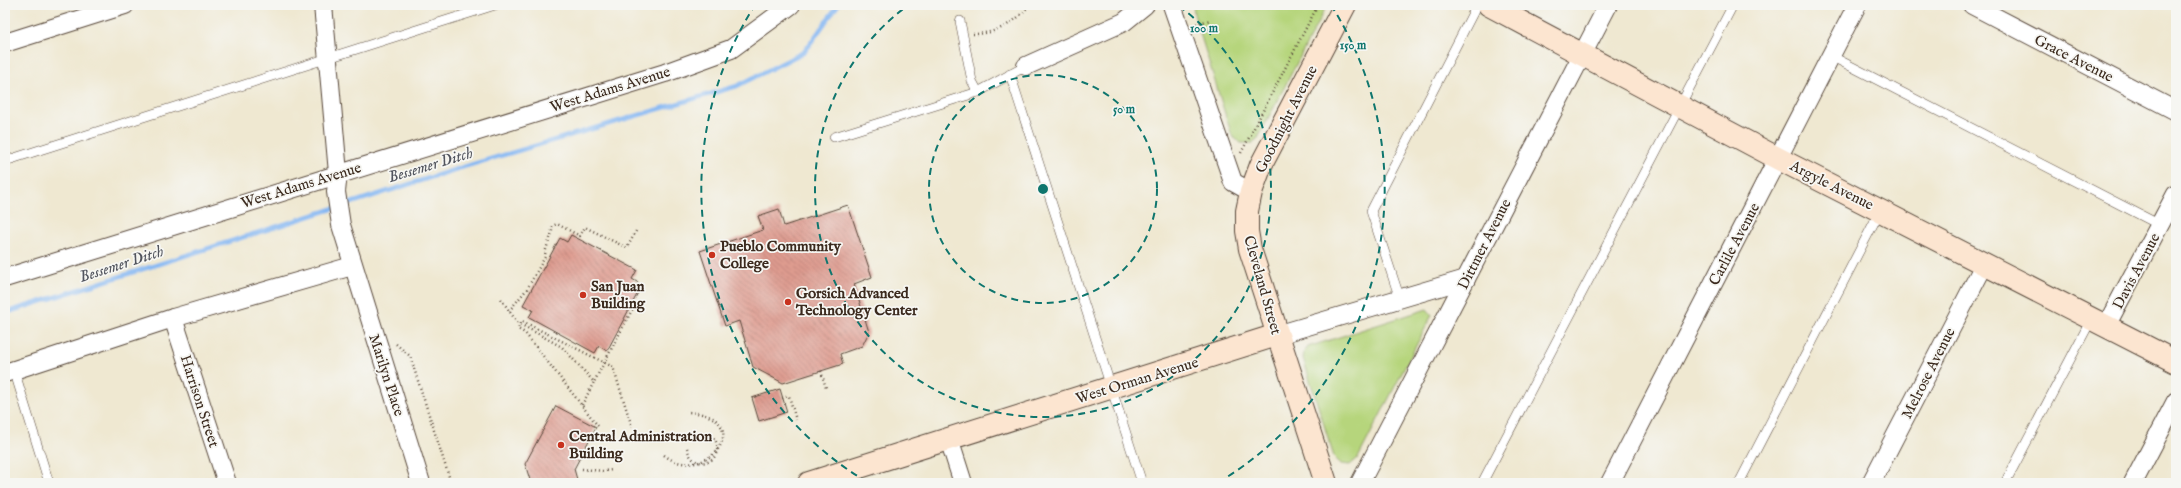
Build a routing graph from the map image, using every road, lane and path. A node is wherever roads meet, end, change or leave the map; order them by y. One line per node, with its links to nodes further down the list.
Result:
1 (125, 5): 18 (street)
2 (323, 5): 21 (street)
3 (495, 5): 21 (lane)
4 (791, 5): 30 (street, West Adams Avenue)
5 (1029, 5): 17 (path)
6 (1145, 5): 22 (street)
7 (1172, 5): 29 (street)
8 (1318, 5): 29 (path)
9 (1345, 5): 31 (street, Goodnight Avenue)
10 (1477, 5): 41 (lane)
11 (1488, 5): 19 (street, Argyle Avenue)
12 (1608, 5): 19 (street, Dittmer Avenue)
13 (1733, 5): 24 (lane)
14 (1858, 5): 20 (street, Carlile Avenue)
15 (1972, 5): 25 (street, Grace Avenue)
16 (960, 21): 17 (lane)
17 (963, 34): 23 (lane)
18 (5, 43)
19 (1583, 54): 24 (street, Argyle Avenue); 39 (street, Dittmer Avenue)
20 (1831, 56): 27 (street, Carlile Avenue); 34 (lane)
21 (328, 58): 28 (lane); 30 (street)
22 (1018, 70): 23 (lane); 54 (lane)
23 (978, 92): 26 (lane)
24 (1681, 106): 27 (street, Argyle Avenue); 82 (lane)
25 (2176, 110)
26 (834, 137)
27 (1779, 158): 33 (street, Argyle Avenue); 83 (street, Carlile Avenue)
28 (5, 161)
29 (1230, 173): 31 (street)
30 (338, 174): 37 (street, Marilyn Place); 38 (street, West Adams Avenue)
31 (1251, 192): 47 (street, Cleveland Street)
32 (2176, 194): 34 (street, Davis Avenue)
33 (1881, 210): 36 (street, Argyle Avenue); 84 (lane)
34 (2160, 225): 45 (street, Davis Avenue)
35 (636, 231): 43 (path)
36 (1985, 263): 45 (street, Argyle Avenue); 85 (street, Melrose Avenue)
37 (352, 266): 44 (street); 75 (street, Marilyn Place)
38 (5, 278)
39 (1466, 279): 41 (street, West Orman Avenue); 81 (street, Dittmer Avenue)
40 (501, 299): 43 (path)
41 (1400, 299): 47 (street, West Orman Avenue)
42 (633, 308): 50 (path)
43 (509, 311): 46 (path)
44 (173, 318): 51 (street); 74 (street, Harrison Street)
45 (2099, 322): 49 (street, Argyle Avenue); 86 (lane)
46 (520, 324): 50 (path); 53 (path); 58 (path)
47 (1277, 335): 54 (street, West Orman Avenue); 80 (street, Cleveland Street)
48 (393, 341): 76 (path)
49 (2176, 362)
50 (604, 363): 53 (path); 62 (path)
51 (10, 371): 73 (lane)
52 (821, 371): 55 (path)
53 (594, 382): 58 (path)
54 (1112, 387): 64 (street, West Orman Avenue); 79 (lane)
55 (826, 388)
56 (782, 398): 60 (path)
57 (2176, 401): 87 (street)
58 (582, 405): 61 (path)
59 (688, 412): 66 (path)
60 (796, 420)
61 (598, 426)
62 (632, 427)
63 (695, 435): 67 (path)
64 (949, 439): 77 (street, West Orman Avenue); 78 (street)
65 (687, 448): 67 (path)
66 (722, 451)
67 (716, 454): 69 (path)
68 (664, 455): 70 (path)
69 (720, 457)
70 (672, 465)
71 (582, 469): 72 (path)
72 (613, 470)
73 (49, 483)
74 (226, 483)
75 (421, 483)
76 (451, 483)
77 (808, 483)
78 (963, 483)
79 (1142, 483)
80 (1326, 483)
81 (1360, 483)
82 (1482, 483)
83 (1610, 483)
84 (1739, 483)
85 (1871, 483)
86 (2005, 483)
87 (2133, 483)

